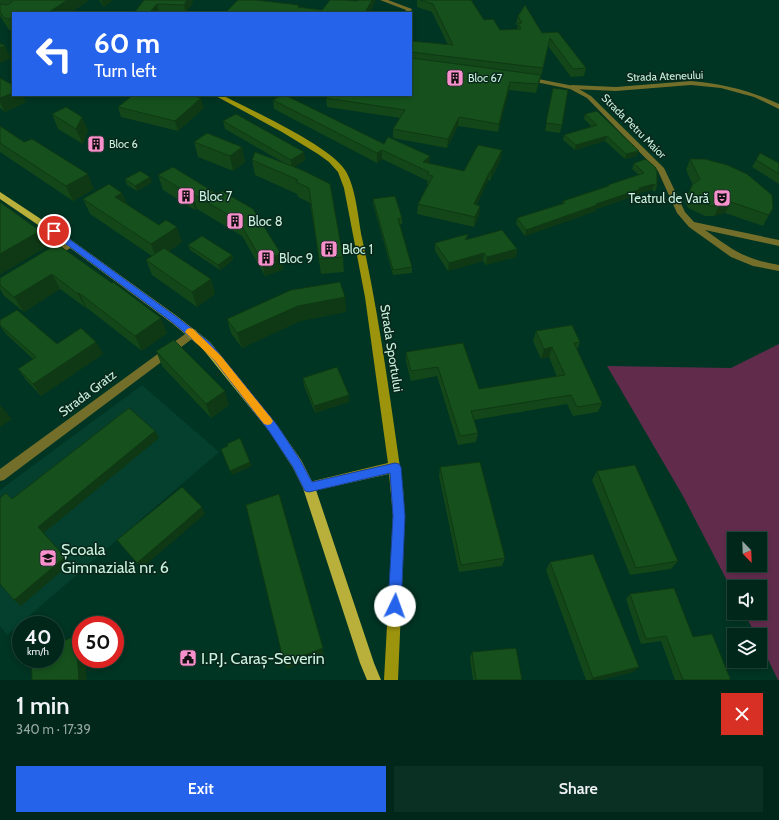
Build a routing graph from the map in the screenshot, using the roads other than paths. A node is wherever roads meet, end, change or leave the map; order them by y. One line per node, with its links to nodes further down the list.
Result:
1 (383, 0): 2 (street)
2 (408, 12)
3 (522, 78): 4 (street, Strada Petru Maior)
4 (572, 87): 6 (street, Strada Ateneului); 8 (street, Strada Petru Maior)
5 (219, 96): 14 (main road, Strada Sportului)
6 (779, 107)
7 (0, 195): 10 (main road)
8 (692, 225): 9 (street); 12 (street, Strada Petru Maior)
9 (779, 243)
10 (71, 244): 11 (street); 13 (main road)
11 (45, 260)
12 (779, 268)
13 (192, 333): 15 (street, Strada Gratz); 16 (main road)
14 (395, 467): 16 (main road); 18 (main road, Strada Sportului)
15 (0, 476)
16 (309, 487): 17 (main road)
17 (374, 680)
18 (391, 680)

